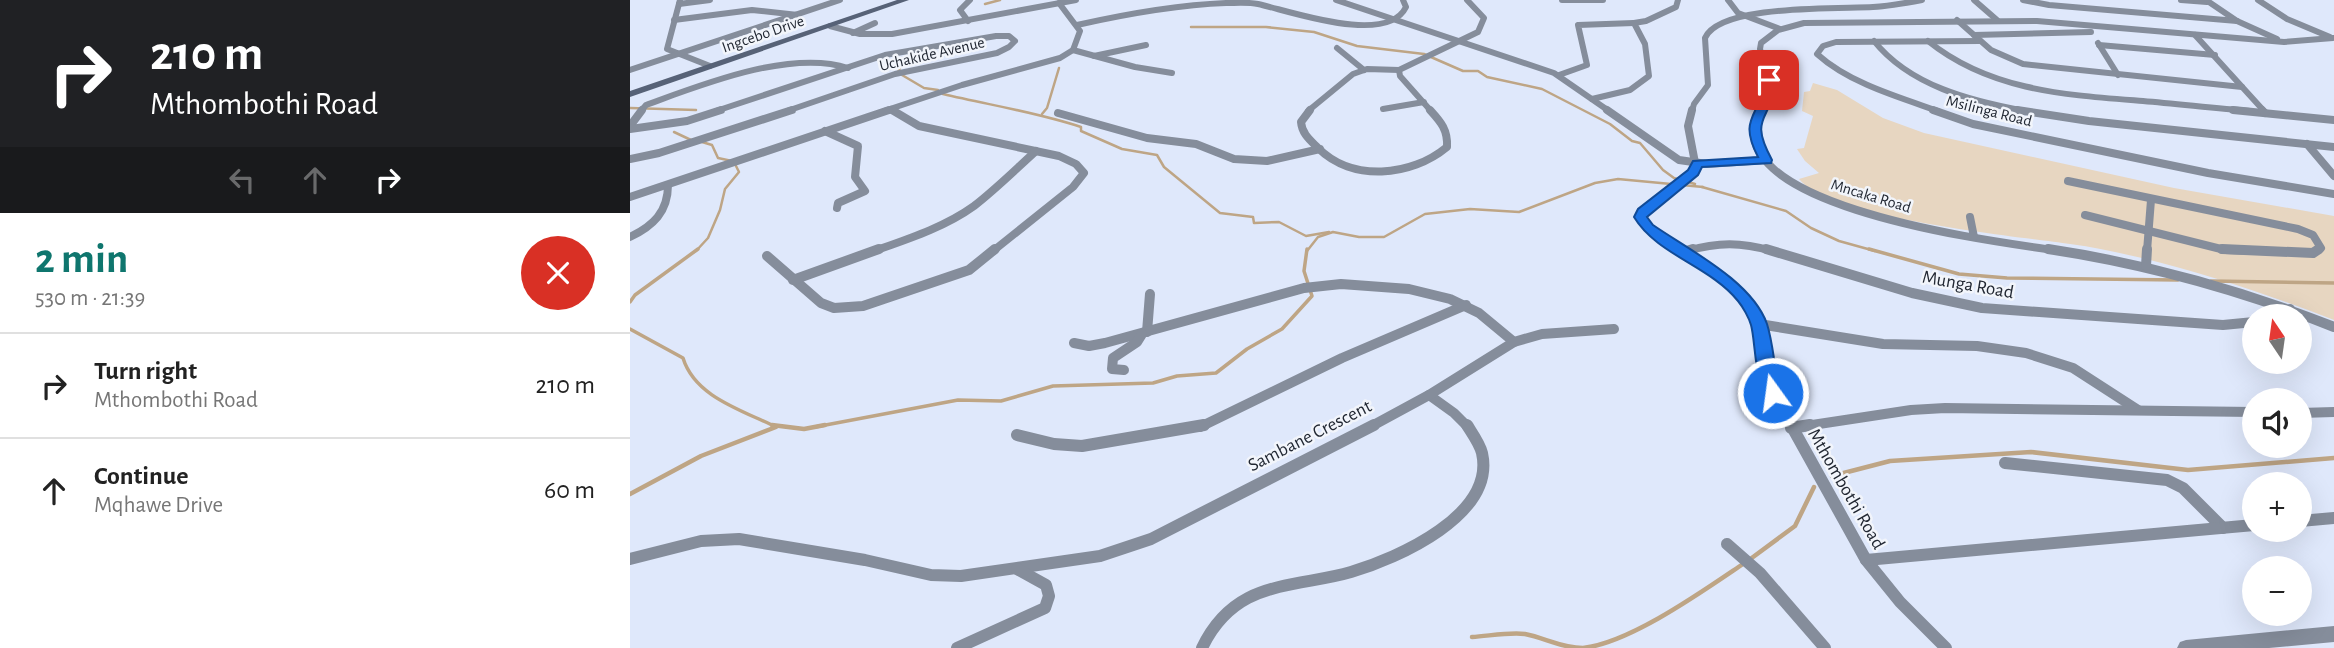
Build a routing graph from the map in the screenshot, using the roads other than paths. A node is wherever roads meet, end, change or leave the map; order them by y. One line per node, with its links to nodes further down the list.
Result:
1 (710, 0): 19 (street)
2 (840, 0): 22 (street)
3 (905, 0): 32 (main road, Ingcebo Drive)
4 (970, 0): 28 (street)
5 (1076, 0): 20 (street)
6 (1336, 0): 23 (street)
7 (1403, 0): 23 (street)
8 (1467, 0): 39 (street)
9 (1562, 0): 10 (street)
10 (1603, 0)
11 (1678, 0): 30 (street)
12 (1728, 0): 21 (street)
13 (1922, 0): 21 (street)
14 (1974, 0): 26 (street)
15 (2023, 0): 27 (street)
16 (2181, 0): 18 (street)
17 (2258, 0): 38 (street)
18 (2207, 1): 27 (street)
19 (679, 2): 24 (street)
20 (1059, 3): 28 (street); 31 (street)
21 (1738, 13): 33 (street); 77 (street)
22 (798, 15): 24 (street); 47 (street)
23 (1393, 19): 31 (street); 39 (street)
24 (674, 20): 47 (street)
25 (1957, 20): 26 (street); 33 (street); 37 (street)
26 (1997, 20): 34 (street)
27 (2237, 20): 42 (street)
28 (968, 21): 35 (street)
29 (875, 23): 35 (street)
30 (1634, 23): 58 (street); 62 (street)
31 (1077, 25): 46 (street)
32 (830, 26): 35 (street); 52 (main road, Ingcebo Drive)
33 (1780, 29): 76 (street)
34 (2089, 29): 36 (street); 37 (street, Msilinga Road); 44 (street)
35 (853, 33)
36 (2195, 35): 42 (street); 48 (street)
37 (1977, 38): 41 (street, Msilinga Road); 59 (street)
38 (2334, 38): 42 (street)
39 (1462, 41): 56 (street); 58 (street)
40 (1874, 41): 41 (street, Msilinga Road); 71 (street); 81 (street, Msilinga Road)
41 (1928, 41): 67 (street)
42 (2284, 42)
43 (1146, 45): 49 (street)
44 (2099, 45): 48 (street); 59 (street)
45 (1337, 48): 55 (street)
46 (1073, 50): 49 (street); 64 (street)
47 (677, 55): 51 (street); 52 (street)
48 (2215, 55): 60 (street)
49 (1094, 56): 57 (street)
50 (630, 60): 51 (street)
51 (643, 66): 54 (street)
52 (710, 66): 61 (main road, Ingcebo Drive)
53 (848, 68): 69 (street, Uchakide Avenue); 69 (street); 75 (street, Uchakide Avenue)
54 (630, 70)
55 (1364, 70): 56 (street); 73 (street)
56 (1399, 71): 63 (street)
57 (1172, 73)
58 (1559, 75): 62 (street)
59 (2118, 75): 60 (street)
60 (2242, 87): 67 (street)
61 (630, 94)
62 (1592, 99): 77 (street)
63 (1424, 102): 65 (street); 73 (street)
64 (891, 109): 70 (street); 74 (street)
65 (1383, 109)
66 (1058, 113): 73 (street)
67 (2264, 113): 68 (street)
68 (2334, 120)
69 (630, 127)
70 (825, 131): 80 (street); 84 (street)
71 (2307, 144): 72 (street); 78 (street)
72 (2334, 147)
73 (1320, 149)
74 (1036, 151): 93 (street); 93 (street)
75 (630, 159)
76 (1766, 160): 77 (street); 89 (street, Mncaka Road)
77 (1697, 164): 90 (street, Mthombothi Road)
78 (2334, 176)
79 (2068, 181): 83 (street)
80 (668, 185): 82 (street); 88 (street)
81 (2334, 194)
82 (630, 197)
83 (2151, 200): 87 (street); 87 (street)
84 (836, 208)
85 (2085, 215): 87 (street)
86 (1970, 218): 89 (street)
87 (2148, 231): 92 (street)
88 (630, 237)
89 (1974, 237): 92 (street, Mncaka Road)
90 (1684, 252): 98 (street, Munga Road); 99 (street, Mthombothi Road)
91 (767, 256): 93 (street)
92 (2146, 266): 95 (street, Mncaka Road)
93 (793, 280)
94 (1150, 294): 102 (street)
95 (2275, 304)
96 (1466, 305): 102 (street); 103 (street); 112 (street)
97 (2312, 318): 100 (street, Mncaka Road)
98 (2242, 323)
99 (1759, 324): 107 (street); 111 (street, Mthombothi Road)
100 (2334, 327)
101 (1614, 329): 103 (street, Sambane Crescent)
102 (1145, 333): 104 (street); 105 (street)
103 (1514, 342): 106 (street, Sambane Crescent)
104 (1074, 343)
105 (1124, 370)
106 (1429, 395): 121 (street, Sambane Crescent); 123 (street)
107 (2138, 410): 108 (street); 111 (street)
108 (2242, 412)
109 (2334, 412): 110 (street)
110 (2312, 413)
111 (1791, 428): 120 (street, Mthombothi Road)
112 (1017, 435)
113 (2005, 463): 117 (street)
114 (2334, 518): 115 (street)
115 (2312, 520)
116 (2242, 526): 117 (street)
117 (2223, 528): 120 (street)
118 (1727, 544): 125 (street)
119 (630, 559): 121 (street, Sambane Crescent)
120 (1866, 560): 126 (street, Mthombothi Road)
121 (1017, 569): 124 (street)
122 (2334, 634): 127 (street)
123 (1198, 647)
124 (957, 648)
125 (1825, 648)
126 (1946, 648)
127 (2186, 648)

